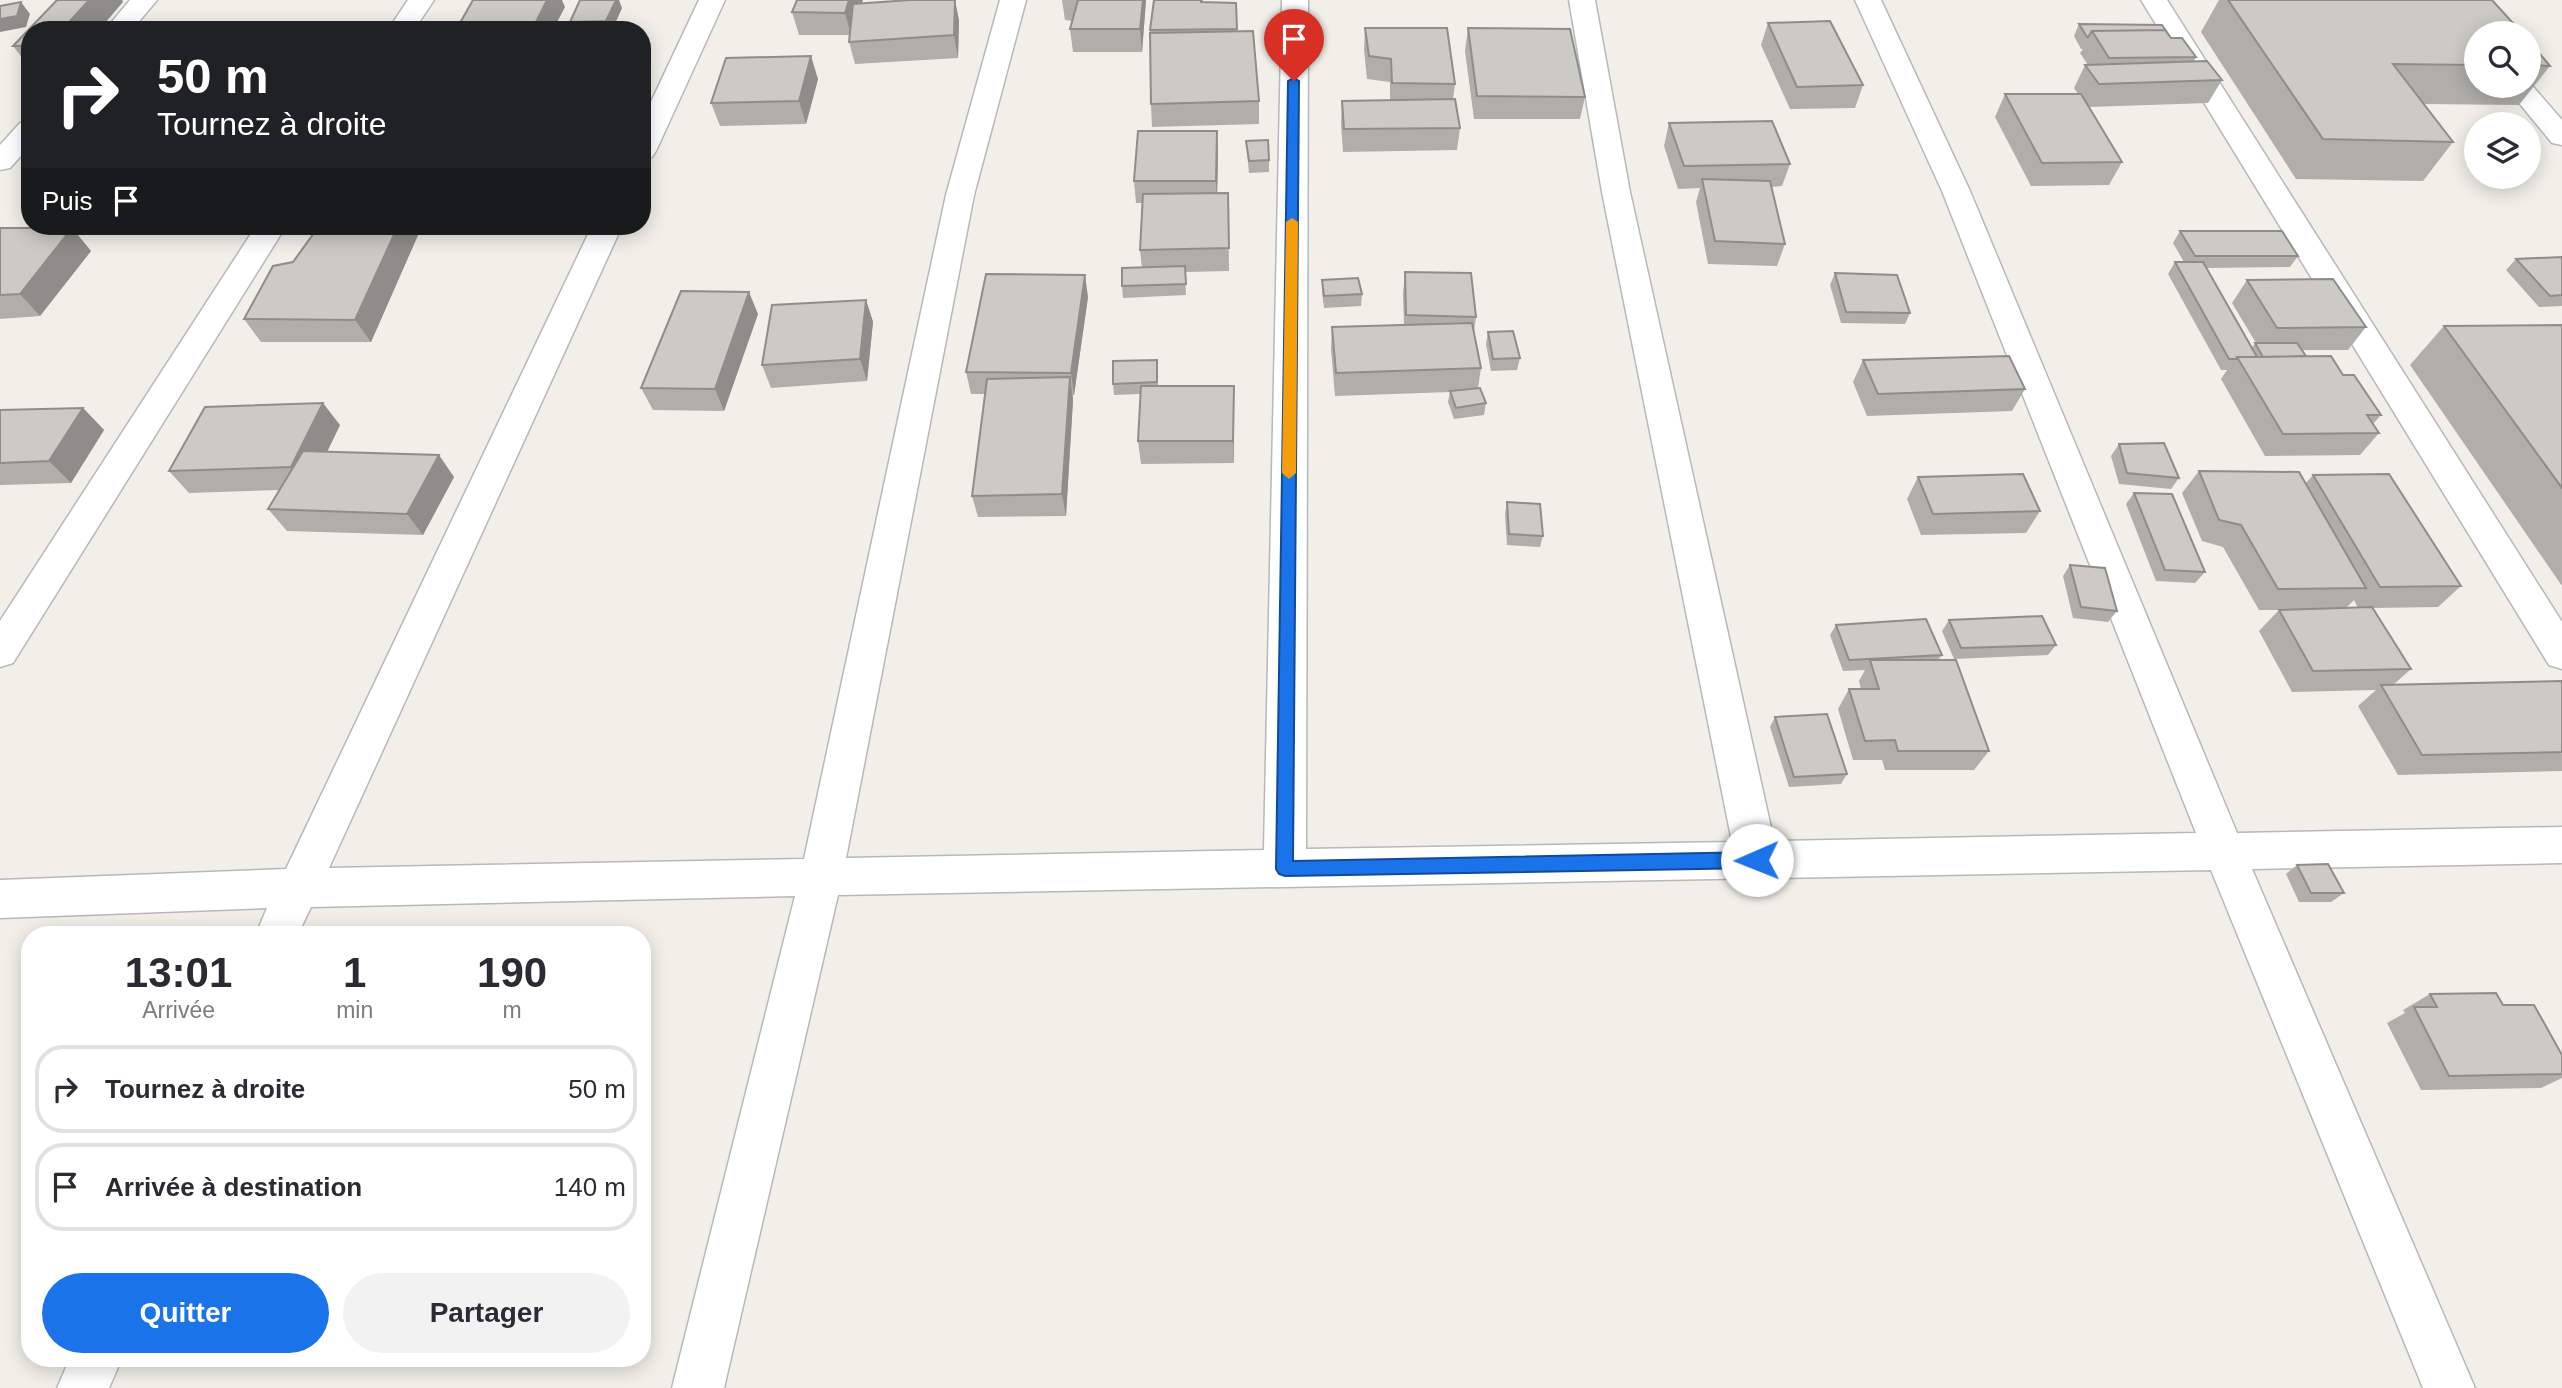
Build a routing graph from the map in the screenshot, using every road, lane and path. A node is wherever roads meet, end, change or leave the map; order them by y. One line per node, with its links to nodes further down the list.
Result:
1 (144, 0): 9 (street)
2 (421, 0): 10 (street)
3 (712, 0): 12 (street)
4 (1013, 0): 24 (street)
5 (1295, 0): 23 (street)
6 (1583, 0): 22 (street)
7 (1868, 0): 21 (street)
8 (2154, 0): 19 (street)
9 (126, 21)
10 (407, 21)
11 (2528, 98): 13 (street)
12 (651, 132)
13 (2562, 137)
14 (21, 139): 15 (street)
15 (0, 162)
16 (265, 235): 18 (street)
17 (603, 235): 25 (street)
18 (0, 652)
19 (2562, 654)
20 (2562, 845): 21 (street)
21 (2224, 851): 22 (street); 31 (street)
22 (1757, 860): 23 (street)
23 (1285, 869): 24 (street)
24 (821, 877): 25 (street); 30 (street)
25 (297, 888): 26 (street); 27 (street)
26 (0, 899)
27 (280, 926)
28 (92, 1367): 29 (street)
29 (83, 1388)
30 (698, 1388)
31 (2449, 1388)

